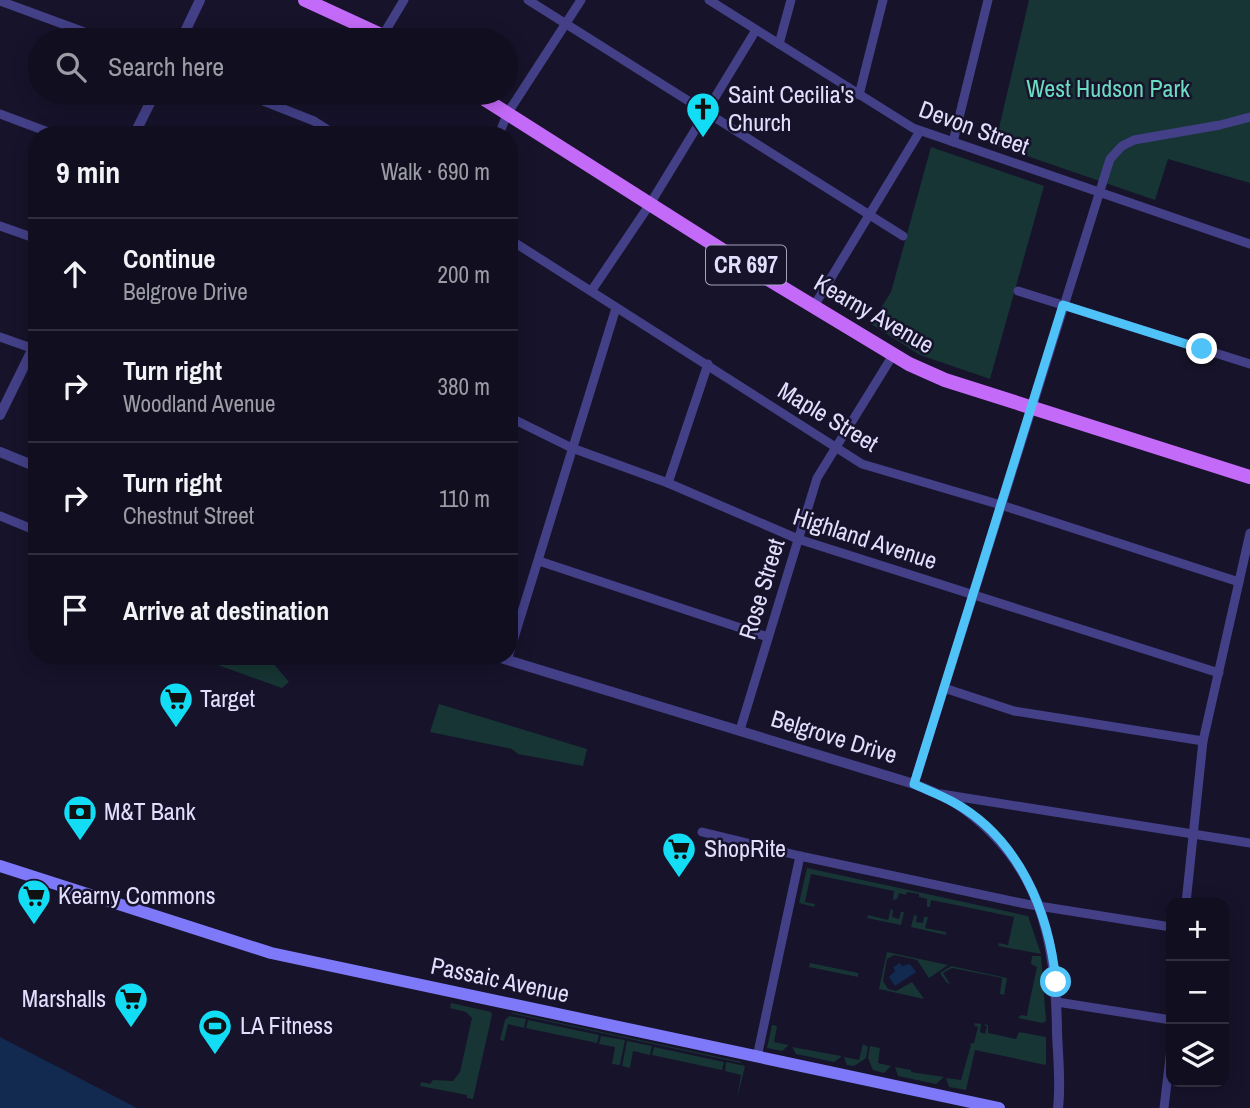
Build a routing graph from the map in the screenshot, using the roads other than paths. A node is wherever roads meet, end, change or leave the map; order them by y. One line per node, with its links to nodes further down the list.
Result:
1 (200, 0): 13 (street)
2 (306, 0): 14 (main road)
3 (404, 0): 15 (street)
4 (528, 0): 11 (street)
5 (582, 0): 11 (street)
6 (709, 0): 16 (street, Devon Street)
7 (791, 0): 17 (street)
8 (883, 0): 18 (street)
9 (988, 0): 33 (street)
10 (0, 1): 12 (street)
11 (567, 24): 19 (street); 24 (street)
12 (73, 28)
13 (186, 28)
14 (366, 28)
15 (391, 28)
16 (756, 30): 17 (street, Devon Street); 24 (street)
17 (779, 44): 18 (street, Devon Street)
18 (859, 95): 32 (street, Devon Street)
19 (518, 98)
20 (149, 105): 29 (street)
21 (273, 105): 30 (street)
22 (493, 105): 26 (main road, Kearny Avenue / CR 697)
23 (513, 105): 26 (street)
24 (706, 111): 35 (street); 36 (street)
25 (0, 114): 28 (street)
26 (507, 114): 31 (street); 35 (main road, Kearny Avenue / CR 697)
27 (1250, 117): 34 (street)
28 (32, 126)
29 (138, 126)
30 (322, 126)
31 (502, 126)
32 (919, 131): 33 (street, Devon Street); 36 (street)
33 (953, 142): 34 (street, Devon Street)
34 (1098, 193): 40 (street, Devon Street); 44 (street)
35 (650, 204): 42 (street); 45 (main road, Kearny Avenue / CR 697)
36 (869, 215): 39 (street); 45 (street)
37 (0, 226): 38 (street)
38 (28, 236)
39 (903, 236)
40 (1250, 244)
41 (518, 245): 42 (street, Maple Street)
42 (592, 290): 46 (street, Maple Street)
43 (1018, 291): 44 (street)
44 (1063, 305): 51 (street); 53 (street)
45 (814, 306): 49 (main road, Kearny Avenue / CR 697)
46 (616, 308): 52 (street, Maple Street); 56 (street)
47 (0, 337): 48 (street)
48 (28, 344)
49 (893, 355): 53 (main road, Kearny Avenue / CR 697); 57 (street, Rose Street)
50 (28, 360): 54 (street)
51 (1250, 364)
52 (708, 365): 57 (street, Maple Street); 61 (street)
53 (1031, 407): 60 (main road, Kearny Avenue / CR 697); 62 (street)
54 (0, 415)
55 (518, 421): 56 (street, Highland Avenue)
56 (572, 447): 61 (street, Highland Avenue); 67 (street)
57 (835, 447): 62 (street, Maple Street); 66 (street, Rose Street)
58 (0, 452): 59 (street)
59 (28, 463)
60 (1250, 478)
61 (668, 484): 66 (street, Highland Avenue)
62 (1001, 505): 68 (street, Maple Street); 69 (street)
63 (0, 516): 64 (street)
64 (28, 527)
65 (1250, 533): 68 (street)
66 (798, 539): 69 (street, Highland Avenue); 71 (street, Rose Street)
67 (539, 561): 70 (street); 71 (street)
68 (1239, 582): 73 (street)
69 (973, 595): 73 (street, Highland Avenue); 74 (street)
70 (518, 626)
71 (768, 637): 75 (street, Rose Street)
72 (518, 660): 75 (street, Belgrove Drive)
73 (1219, 673): 76 (street)
74 (944, 688): 76 (street); 77 (street)
75 (740, 730): 77 (street, Belgrove Drive)
76 (1203, 741): 80 (street)
77 (914, 784): 78 (street, Belgrove Drive)
78 (933, 792): 80 (street); 85 (street, Belgrove Drive)
79 (702, 832): 82 (street)
80 (1193, 835): 81 (street); 84 (street)
81 (1250, 844)
82 (800, 856): 85 (street); 89 (street)
83 (0, 866): 89 (main road, Passaic Avenue)
84 (1187, 898)
85 (1040, 906): 86 (street); 87 (street, Belgrove Drive)
86 (1166, 926)
87 (1057, 1002): 88 (street); 92 (street, Belgrove Drive)
88 (1166, 1019)
89 (757, 1057): 91 (main road, Passaic Avenue)
90 (1166, 1087): 93 (street)
91 (999, 1108)
92 (1058, 1108)
93 (1164, 1108)

